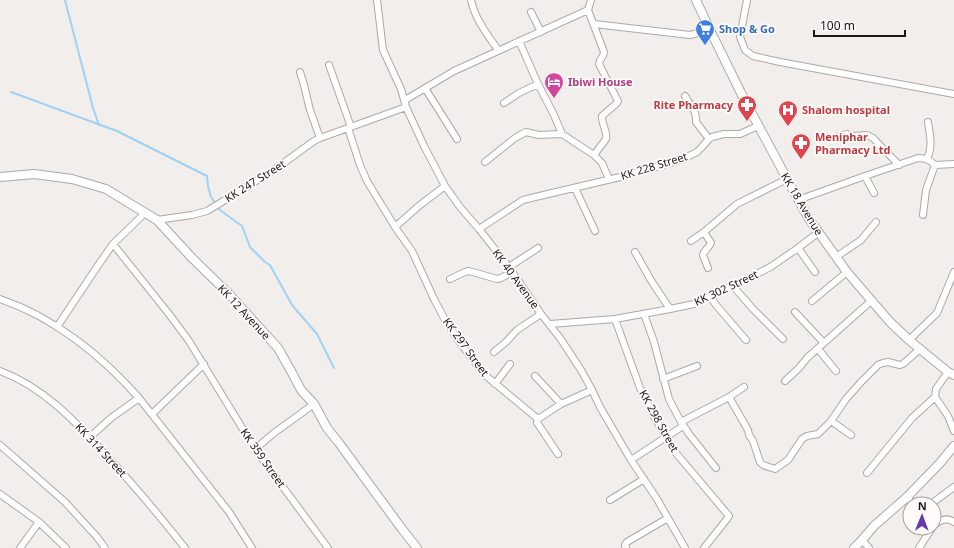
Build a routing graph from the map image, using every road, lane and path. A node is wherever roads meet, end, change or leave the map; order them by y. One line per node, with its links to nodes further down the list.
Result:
1 (377, 0): 19 (street, KK 40 Avenue)
2 (471, 0): 12 (street)
3 (591, 0): 6 (street)
4 (696, 0): 9 (main road, KK 18 Avenue)
5 (747, 0): 17 (street)
6 (588, 10): 8 (street); 10 (street, KK 247 Street)
7 (531, 12): 10 (street)
8 (594, 24): 9 (street); 29 (street)
9 (710, 30): 22 (main road, KK 18 Avenue)
10 (541, 32): 11 (street, KK 247 Street)
11 (519, 41): 12 (street, KK 247 Street); 15 (street)
12 (498, 50): 16 (street, KK 247 Street)
13 (329, 65): 23 (street, KK 297 Street)
14 (300, 72): 26 (street)
15 (538, 84): 20 (street); 24 (street)
16 (426, 88): 19 (street, KK 247 Street); 27 (street)
17 (954, 94)
18 (685, 96): 28 (street)
19 (405, 103): 23 (street, KK 247 Street); 39 (street, KK 40 Avenue)
20 (504, 103)
21 (928, 122): 30 (street)
22 (758, 126): 28 (street, KK 228 Street); 38 (main road, KK 18 Avenue)
23 (350, 127): 26 (street, KK 247 Street); 47 (street, KK 297 Street)
24 (562, 134): 29 (street, KK 228 Street); 31 (street)
25 (836, 137): 33 (street)
26 (320, 138): 45 (street, KK 247 Street)
27 (457, 139)
28 (709, 139): 37 (street, KK 228 Street)
29 (594, 154): 37 (street, KK 228 Street)
30 (927, 159): 33 (street); 34 (street)
31 (485, 162)
32 (954, 164): 34 (street)
33 (899, 165): 35 (street)
34 (935, 165): 44 (street)
35 (865, 176): 41 (street); 42 (street)
36 (0, 177): 43 (main road, KK 12 Avenue)
37 (609, 179): 40 (street)
38 (787, 180): 42 (main road, KK 18 Avenue); 50 (street)
39 (444, 186): 47 (street); 48 (street, KK 40 Avenue)
40 (575, 188): 48 (street); 49 (street)
41 (874, 193)
42 (798, 200): 51 (main road, KK 18 Avenue)
43 (145, 213): 45 (main road, KK 12 Avenue); 53 (street)
44 (923, 215)
45 (157, 220): 98 (main road, KK 12 Avenue)
46 (876, 222): 57 (street)
47 (395, 227): 92 (street, KK 297 Street)
48 (480, 229): 59 (street, KK 40 Avenue)
49 (595, 231)
50 (704, 232): 52 (street); 58 (street)
51 (819, 232): 55 (street, KK 302 Street); 57 (main road, KK 18 Avenue)
52 (691, 241)
53 (113, 244): 75 (street); 83 (street, KK 359 Street)
54 (538, 248): 59 (street)
55 (798, 248): 60 (street); 64 (street, KK 302 Street)
56 (635, 252): 69 (street)
57 (836, 257): 61 (main road, KK 18 Avenue)
58 (708, 268)
59 (511, 270): 63 (street); 71 (street, KK 40 Avenue)
60 (815, 272)
61 (847, 272): 67 (street); 68 (main road, KK 18 Avenue)
62 (954, 272): 78 (street)
63 (450, 279)
64 (733, 286): 65 (street, KK 302 Street); 76 (street)
65 (710, 296): 69 (street, KK 302 Street); 77 (street)
66 (0, 299): 75 (street)
67 (812, 301)
68 (871, 301): 78 (main road, KK 18 Avenue); 79 (street)
69 (670, 309): 72 (street, KK 302 Street)
70 (795, 312): 79 (street)
71 (541, 314): 74 (street, KK 40 Avenue); 82 (street)
72 (644, 314): 73 (street, KK 302 Street); 90 (street)
73 (615, 319): 74 (street, KK 302 Street); 107 (street, KK 298 Street)
74 (550, 324): 94 (street, KK 40 Avenue)
75 (57, 326): 97 (street)
76 (783, 339)
77 (746, 340)
78 (909, 340): 81 (main road, KK 18 Avenue)
79 (824, 343): 80 (street)
80 (818, 349): 87 (street); 91 (street)
81 (920, 349): 88 (main road, KK 18 Avenue); 102 (street)
82 (494, 352)
83 (204, 364): 100 (street); 110 (street, KK 359 Street)
84 (510, 364): 92 (street)
85 (697, 366): 90 (street)
86 (0, 371): 106 (street, KK 314 Street)
87 (836, 371)
88 (951, 373): 96 (street)
89 (535, 376): 99 (street)
90 (663, 379): 103 (street)
91 (785, 381)
92 (495, 384): 101 (street, KK 297 Street)
93 (744, 387): 95 (street)
94 (592, 390): 99 (street); 112 (street, KK 40 Avenue)
95 (729, 397): 102 (street); 103 (street)
96 (935, 397): 104 (street); 114 (street)
97 (139, 398): 100 (street); 106 (street)
98 (314, 404): 110 (street); 134 (main road, KK 12 Avenue)
99 (561, 404): 101 (street)
100 (152, 414): 132 (street)
101 (538, 419): 111 (street)
102 (831, 421): 105 (street)
103 (682, 424): 107 (street); 113 (street)
104 (954, 431)
105 (851, 435)
106 (90, 437): 131 (street, KK 314 Street)
107 (666, 438): 112 (street); 137 (street, KK 298 Street)
108 (0, 445): 130 (street)
109 (954, 446): 118 (main road)
110 (255, 449): 133 (street, KK 359 Street)
111 (558, 454)
112 (631, 460): 115 (street, KK 40 Avenue)
113 (716, 468)
114 (866, 473)
115 (644, 479): 120 (street); 122 (street, KK 40 Avenue)
116 (954, 487): 119 (street)
117 (0, 494): 124 (street)
118 (907, 496)
119 (942, 496)
120 (610, 500)
121 (902, 500): 127 (main road)
122 (668, 518): 135 (street); 136 (street, KK 40 Avenue)
123 (942, 521): 125 (street)
124 (39, 522): 128 (street); 129 (street)
125 (954, 522)
126 (927, 536): 140 (street)
127 (862, 540): 138 (main road); 139 (street)
128 (20, 548)
129 (66, 548)
130 (105, 548)
131 (185, 548)
132 (252, 548)
133 (328, 548)
134 (417, 548)
135 (626, 548)
136 (685, 548)
137 (704, 548)
138 (854, 548)
139 (869, 548)
140 (919, 548)

